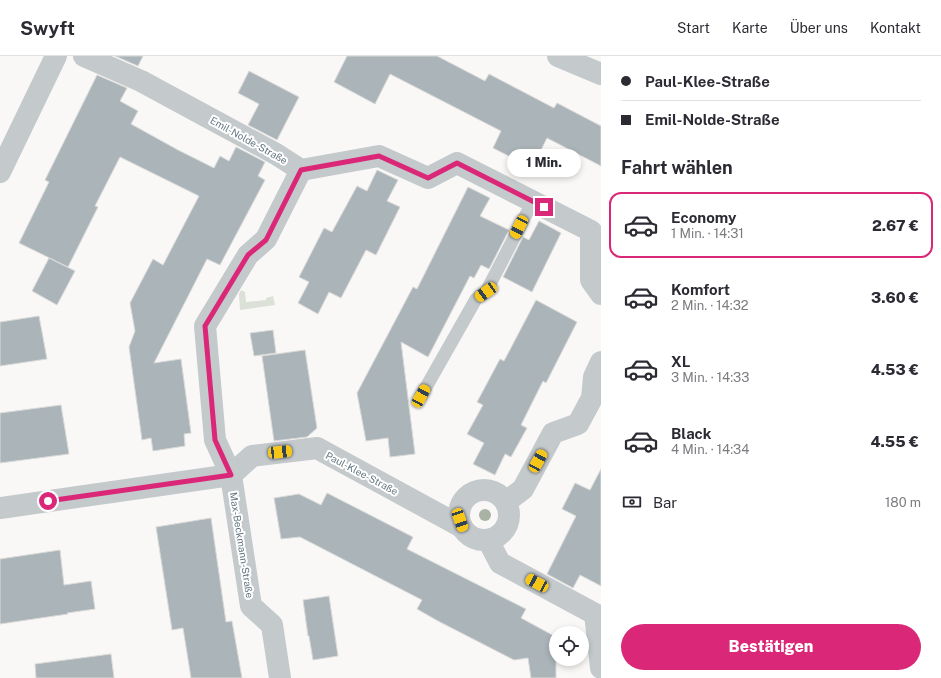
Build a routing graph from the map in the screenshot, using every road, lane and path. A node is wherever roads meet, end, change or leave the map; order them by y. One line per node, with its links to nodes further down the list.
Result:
1 (56, 56): 6 (street)
2 (84, 56): 5 (street, Emil-Nolde-Straße)
3 (558, 56): 4 (street)
4 (601, 74)
5 (301, 170): 7 (street); 11 (street, Max-Beckmann-Straße)
6 (0, 172)
7 (533, 201): 8 (street); 10 (lane)
8 (596, 287)
9 (601, 362): 12 (street)
10 (421, 396)
11 (231, 475): 13 (street); 14 (street, Paul-Klee-Straße); 17 (street, Max-Beckmann-Straße)
12 (506, 502): 14 (street); 15 (street)
13 (0, 508)
14 (462, 527): 15 (street)
15 (488, 540): 16 (street)
16 (601, 668)
17 (280, 678)

